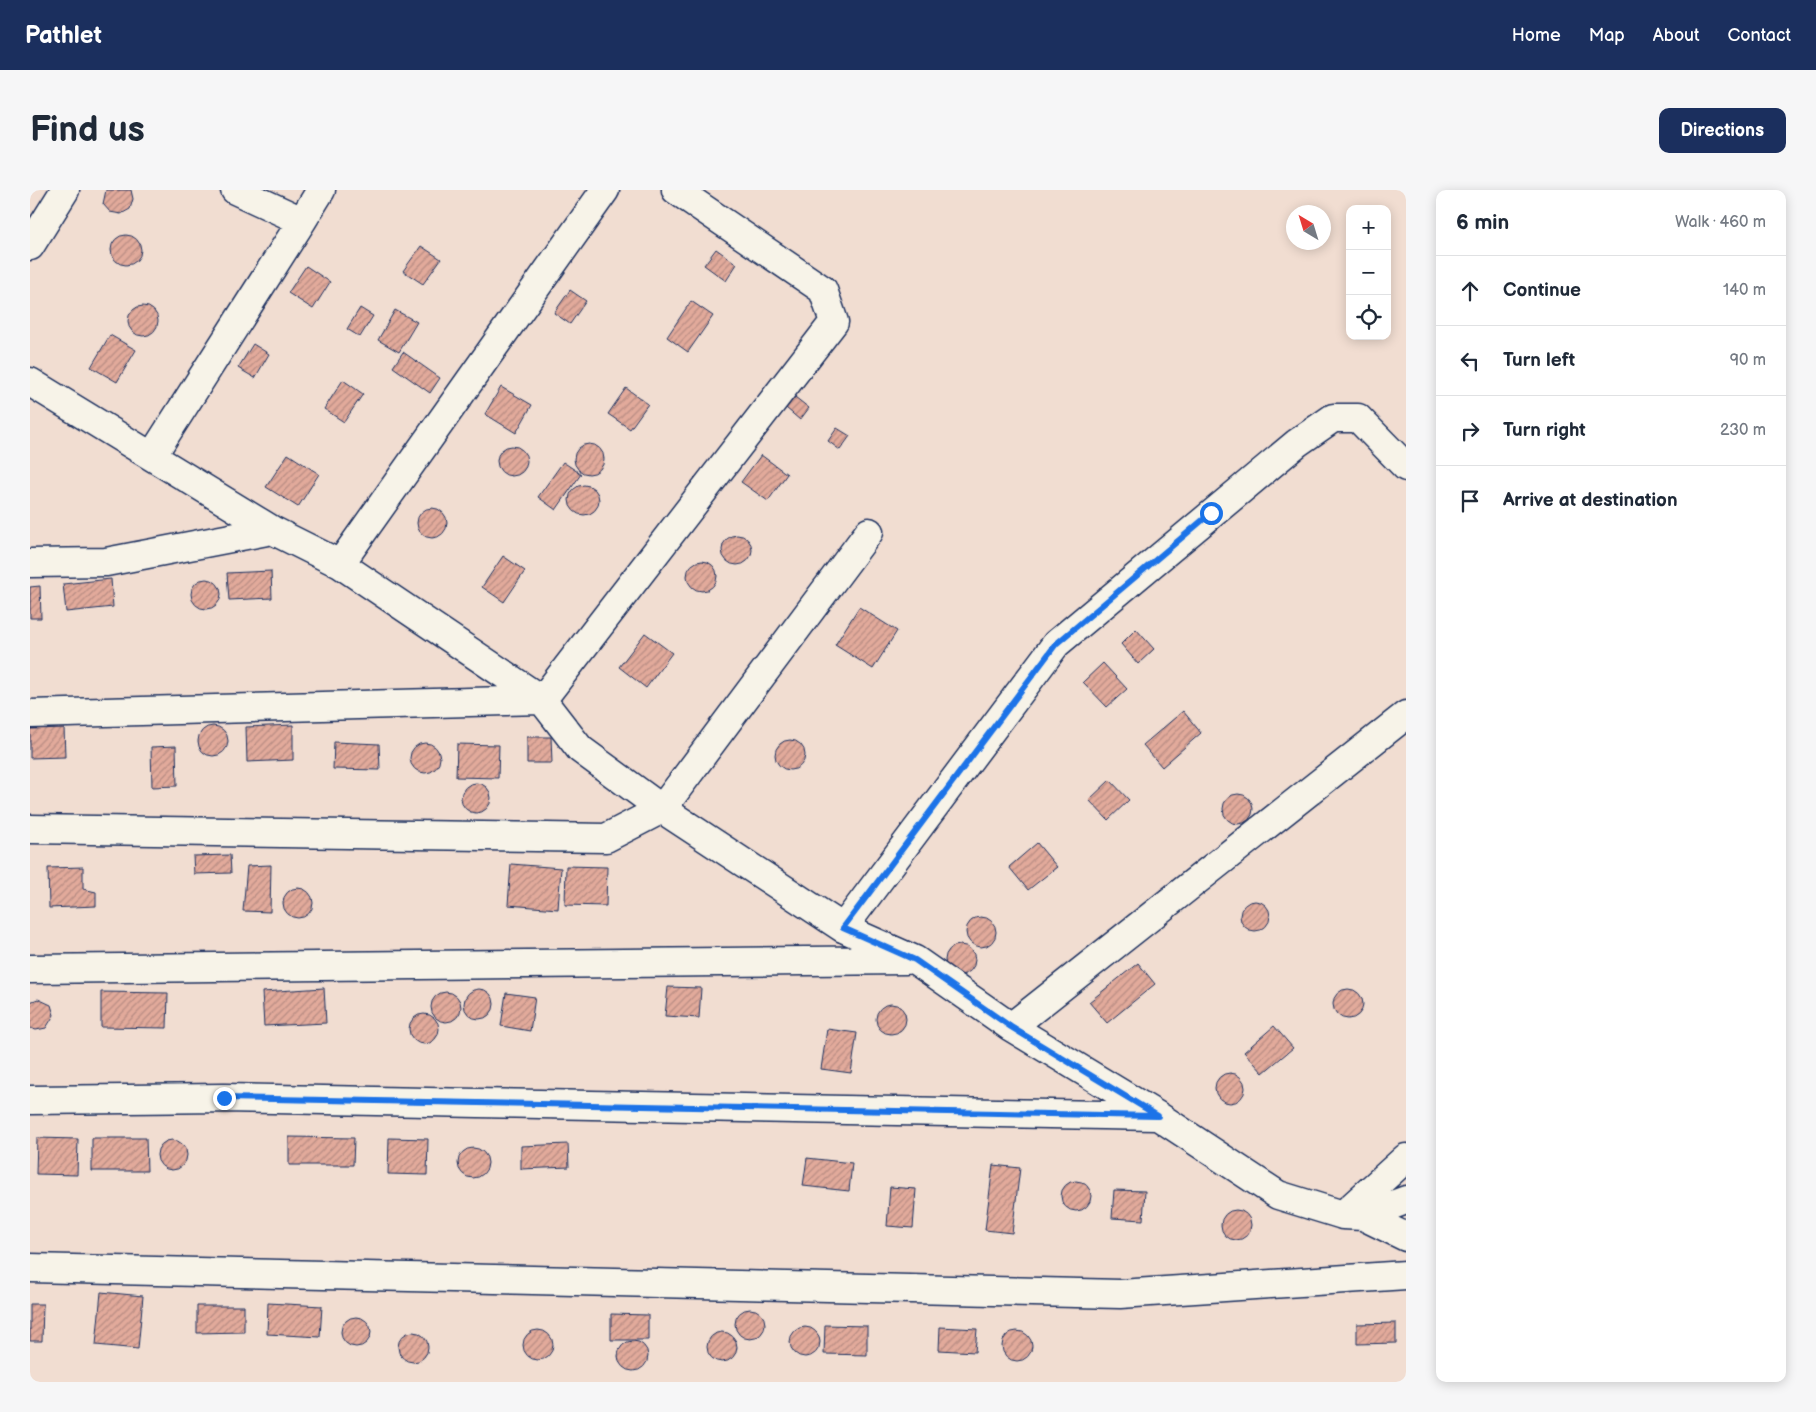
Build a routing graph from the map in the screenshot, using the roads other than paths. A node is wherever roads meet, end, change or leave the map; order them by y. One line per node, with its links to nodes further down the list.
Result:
1 (65, 190): 7 (street)
2 (235, 190): 6 (street)
3 (321, 190): 6 (street)
4 (605, 190): 14 (street)
5 (676, 190): 15 (street)
6 (302, 221): 9 (street)
7 (30, 246)
8 (30, 382): 9 (street)
9 (152, 456): 11 (street)
10 (1406, 467): 20 (street)
11 (272, 530): 13 (street); 14 (street)
12 (869, 532): 18 (street)
13 (30, 563)
14 (340, 564): 15 (street)
15 (542, 700): 16 (street); 18 (street)
16 (30, 714)
17 (1406, 715): 23 (street)
18 (662, 809): 19 (street); 20 (street)
19 (30, 829)
20 (843, 928): 21 (street)
21 (915, 960): 22 (street); 23 (street)
22 (30, 969)
23 (1011, 1027): 25 (street)
24 (30, 1100): 25 (street)
25 (1158, 1116): 28 (street)
26 (1406, 1158): 28 (street)
27 (1406, 1200): 28 (street)
28 (1353, 1216): 29 (street)
29 (1406, 1237)
30 (30, 1268): 31 (street)
31 (1406, 1275)

